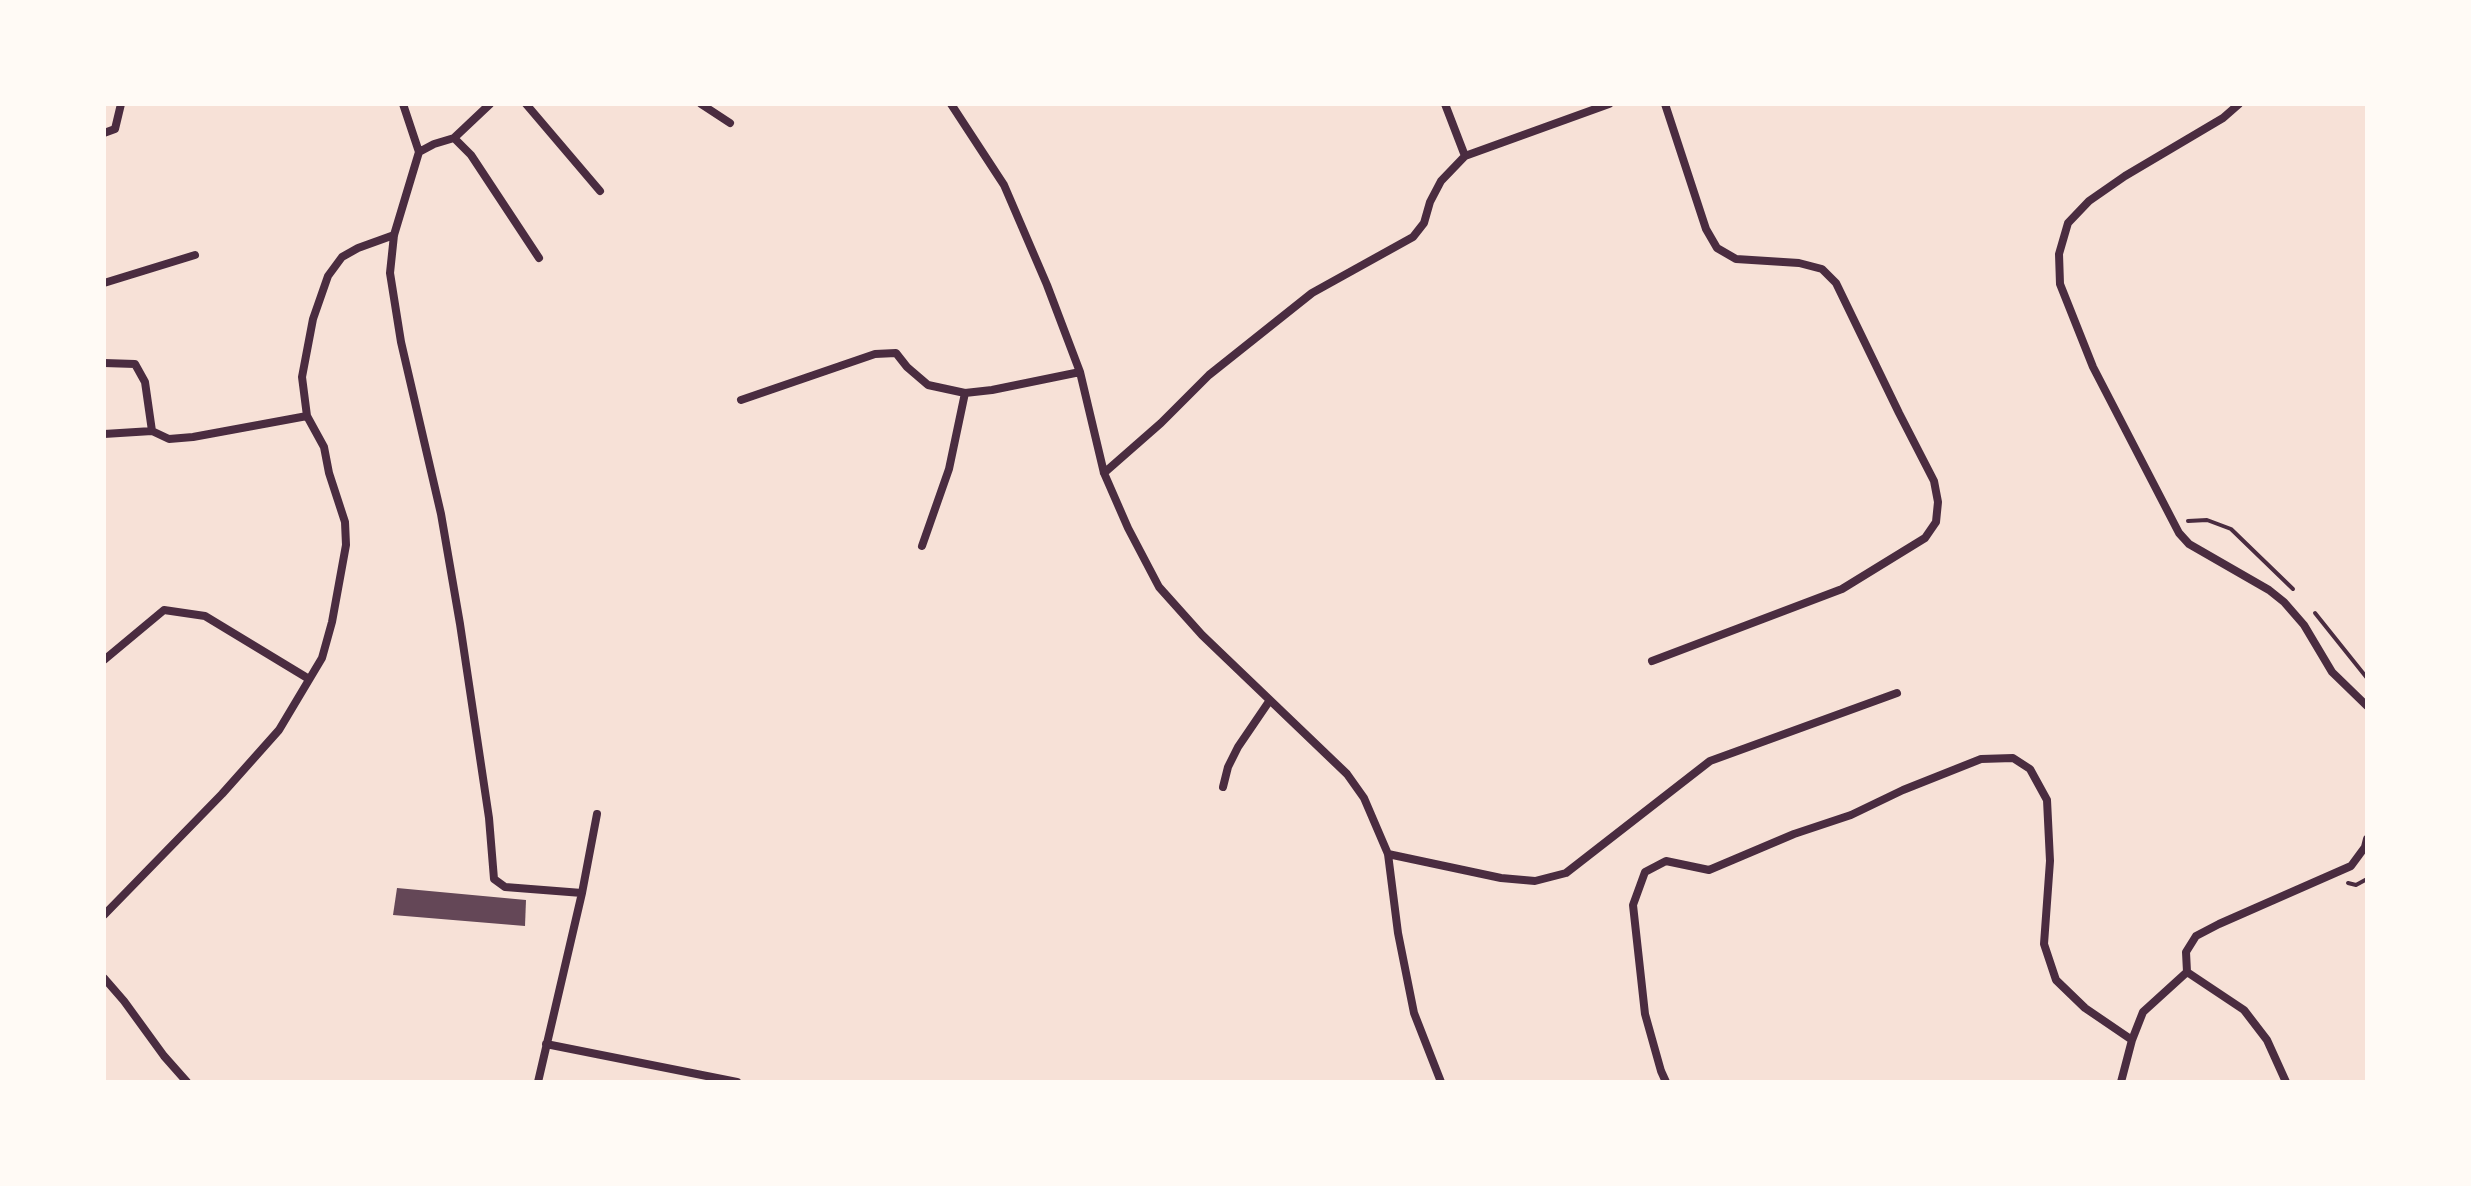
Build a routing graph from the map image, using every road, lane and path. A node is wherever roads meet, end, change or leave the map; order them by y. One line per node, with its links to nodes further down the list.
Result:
1 (121, 104): 12 (street)
2 (403, 104): 14 (street)
3 (490, 104): 13 (street)
4 (526, 104): 16 (street)
5 (701, 104): 11 (street)
6 (951, 104): 22 (street)
7 (1445, 104): 15 (street)
8 (1609, 104): 15 (street)
9 (1665, 104): 31 (street)
10 (2239, 104): 35 (street)
11 (730, 123)
12 (104, 133)
13 (454, 138): 14 (street); 19 (street)
14 (419, 152): 17 (street)
15 (1465, 156): 28 (street)
16 (600, 191)
17 (394, 235): 25 (street); 40 (street)
18 (195, 255): 20 (street)
19 (539, 258)
20 (104, 283)
21 (104, 363): 26 (street)
22 (1080, 372): 23 (street); 28 (street)
23 (965, 393): 24 (street); 29 (street)
24 (741, 400)
25 (307, 416): 26 (street); 32 (street)
26 (152, 431): 27 (street)
27 (104, 434)
28 (1104, 473): 34 (street)
29 (922, 546)
30 (104, 660): 32 (street)
31 (1652, 661)
32 (309, 679): 41 (street)
33 (1897, 693): 39 (street)
34 (1270, 700): 36 (street); 39 (street)
35 (2367, 706)
36 (1223, 787)
37 (597, 814): 40 (street)
38 (2367, 839): 42 (street)
39 (1388, 854): 49 (street)
40 (582, 893): 45 (street)
41 (104, 915)
42 (2187, 972): 44 (street); 52 (street)
43 (104, 978): 46 (street)
44 (2132, 1040): 50 (street); 51 (street)
45 (546, 1044): 47 (street); 48 (street)
46 (187, 1082)
47 (538, 1082)
48 (737, 1082)
49 (1441, 1082)
50 (1666, 1082)
51 (2121, 1082)
52 (2286, 1082)

